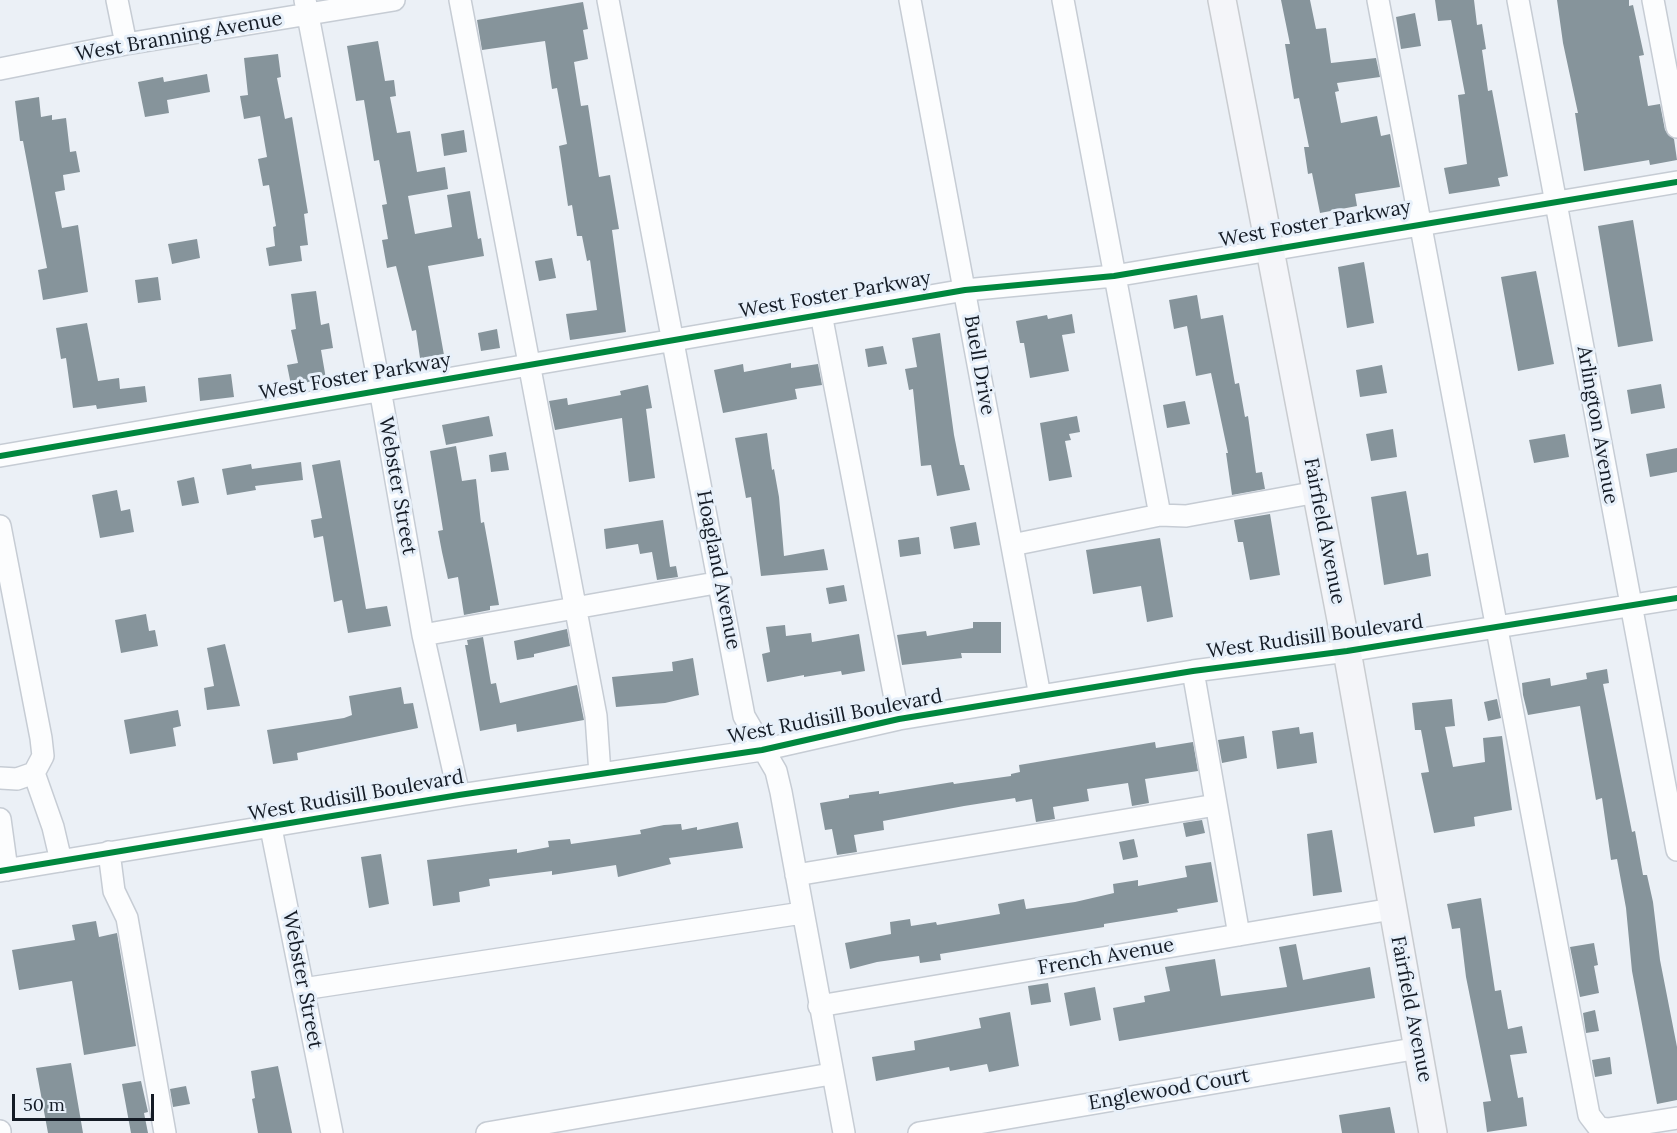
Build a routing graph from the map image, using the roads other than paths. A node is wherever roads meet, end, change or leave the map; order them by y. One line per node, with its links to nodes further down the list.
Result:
1 (117, 0): 12 (street)
2 (394, 0): 11 (street, West Branning Avenue)
3 (460, 0): 23 (street)
4 (608, 0): 22 (street, Hoagland Avenue)
5 (910, 0): 20 (street, Buell Drive)
6 (1063, 0): 19 (street)
7 (1222, 0): 18 (main road, Fairfield Avenue)
8 (1378, 0): 17 (street)
9 (1518, 0): 16 (street, Arlington Avenue)
10 (1653, 0): 14 (street)
11 (306, 7): 12 (street, West Branning Avenue); 24 (street, Webster Street)
12 (126, 44): 13 (street, West Branning Avenue)
13 (0, 69)
14 (1677, 127)
15 (1677, 182): 16 (street, West Foster Parkway)
16 (1556, 201): 17 (street, West Foster Parkway); 32 (street, Arlington Avenue)
17 (1420, 224): 18 (street, West Foster Parkway); 34 (street)
18 (1271, 248): 19 (street, West Foster Parkway); 26 (main road, Fairfield Avenue)
19 (1114, 276): 20 (street, West Foster Parkway); 27 (street)
20 (965, 290): 21 (street, West Foster Parkway); 29 (street, Buell Drive)
21 (821, 314): 22 (street, West Foster Parkway); 39 (street)
22 (673, 339): 23 (street, West Foster Parkway); 30 (street, Hoagland Avenue)
23 (530, 364): 24 (street, West Foster Parkway); 33 (street)
24 (380, 389): 25 (street, West Foster Parkway); 35 (street, Webster Street)
25 (0, 456)
26 (1317, 492): 27 (street); 36 (main road, Fairfield Avenue)
27 (1160, 515): 29 (street)
28 (0, 526): 41 (street)
29 (1012, 545): 38 (street, Buell Drive)
30 (721, 582): 33 (street); 40 (street, Hoagland Avenue)
31 (1677, 598): 32 (street, West Rudisill Boulevard)
32 (1630, 605): 34 (street, West Rudisill Boulevard); 48 (street, Arlington Avenue)
33 (573, 607): 35 (street); 42 (street)
34 (1497, 627): 36 (street, West Rudisill Boulevard); 60 (street)
35 (423, 635): 44 (street, Webster Street)
36 (1347, 651): 37 (street, West Rudisill Boulevard); 53 (main road, Fairfield Avenue)
37 (1193, 671): 38 (street, West Rudisill Boulevard); 45 (street)
38 (1040, 696): 39 (street, West Rudisill Boulevard)
39 (899, 719): 40 (street, West Rudisill Boulevard)
40 (762, 750): 42 (street, West Rudisill Boulevard); 52 (street, Hoagland Avenue)
41 (34, 773): 43 (street); 50 (street)
42 (600, 774): 44 (street, West Rudisill Boulevard)
43 (0, 778)
44 (459, 795): 47 (street, West Rudisill Boulevard)
45 (1216, 805): 52 (street); 55 (street)
46 (0, 819): 51 (street)
47 (271, 828): 49 (street, West Rudisill Boulevard); 56 (street, Webster Street)
48 (1677, 850)
49 (109, 852): 50 (street, West Rudisill Boulevard); 61 (street)
50 (61, 861): 51 (street, West Rudisill Boulevard)
51 (3, 870)
52 (796, 875): 54 (street, Hoagland Avenue)
53 (1392, 909): 55 (street, French Avenue); 58 (main road, Fairfield Avenue)
54 (802, 913): 56 (street); 57 (street, Hoagland Avenue)
55 (1239, 935): 57 (street, French Avenue)
56 (303, 989): 62 (street, Webster Street)
57 (819, 1006): 59 (street, Hoagland Avenue)
58 (1419, 1048): 65 (street, Englewood Court); 66 (main road, Fairfield Avenue)
59 (831, 1074): 63 (street); 64 (street, Hoagland Avenue)
60 (1677, 1118)
61 (165, 1133)
62 (332, 1133)
63 (487, 1133)
64 (844, 1133)
65 (919, 1133)
66 (1433, 1133)

